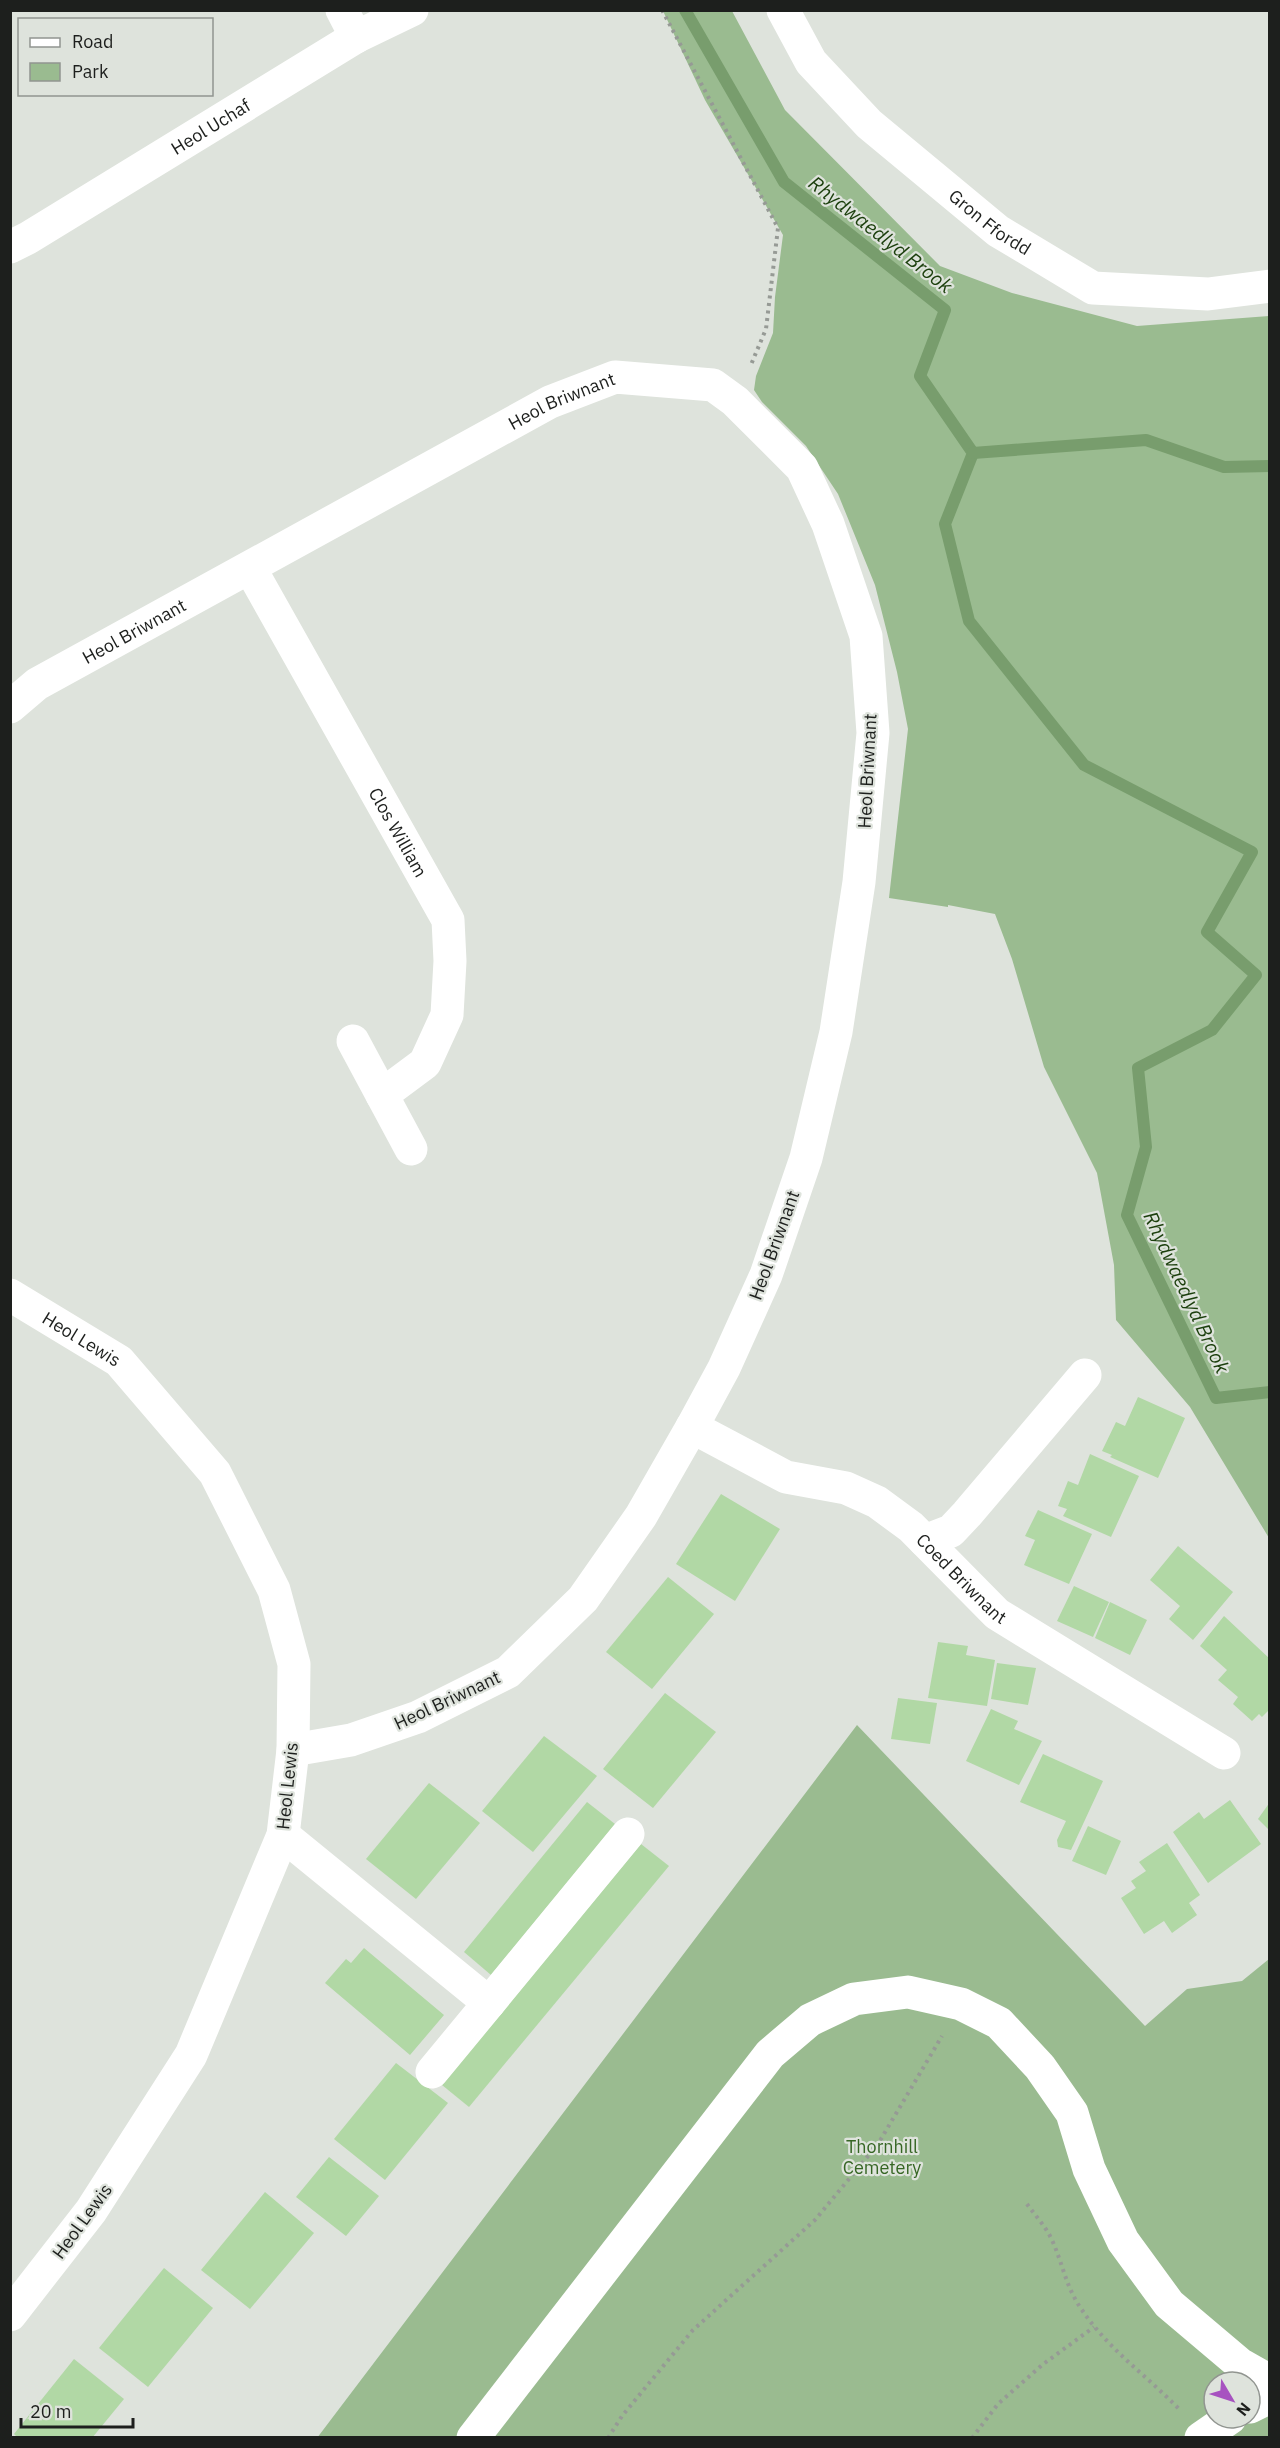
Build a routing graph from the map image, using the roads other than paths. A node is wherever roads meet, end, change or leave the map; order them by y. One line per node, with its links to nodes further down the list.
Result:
1 (412, 10): 3 (street, Heol Uchaf)
2 (783, 10): 5 (street, Gron Ffordd)
3 (349, 23): 4 (street, Heol Uchaf)
4 (10, 247)
5 (1269, 286)
6 (250, 567): 7 (street, Heol Briwnant); 9 (street, Clos William); 13 (street, Heol Briwnant)
7 (10, 707)
8 (353, 1041): 9 (street)
9 (382, 1095): 10 (street)
10 (411, 1149)
11 (10, 1295): 15 (street, Heol Lewis)
12 (1085, 1375): 14 (street)
13 (692, 1426): 14 (street, Coed Briwnant); 15 (street, Heol Briwnant)
14 (925, 1541): 16 (street, Coed Briwnant)
15 (292, 1750): 17 (street, Heol Lewis)
16 (1224, 1753)
17 (283, 1834): 19 (street); 21 (street, Heol Lewis)
18 (628, 1834): 19 (street)
19 (489, 2003): 20 (street)
20 (432, 2072)
21 (10, 2315)
22 (1269, 2381): 23 (street)
23 (473, 2438)

